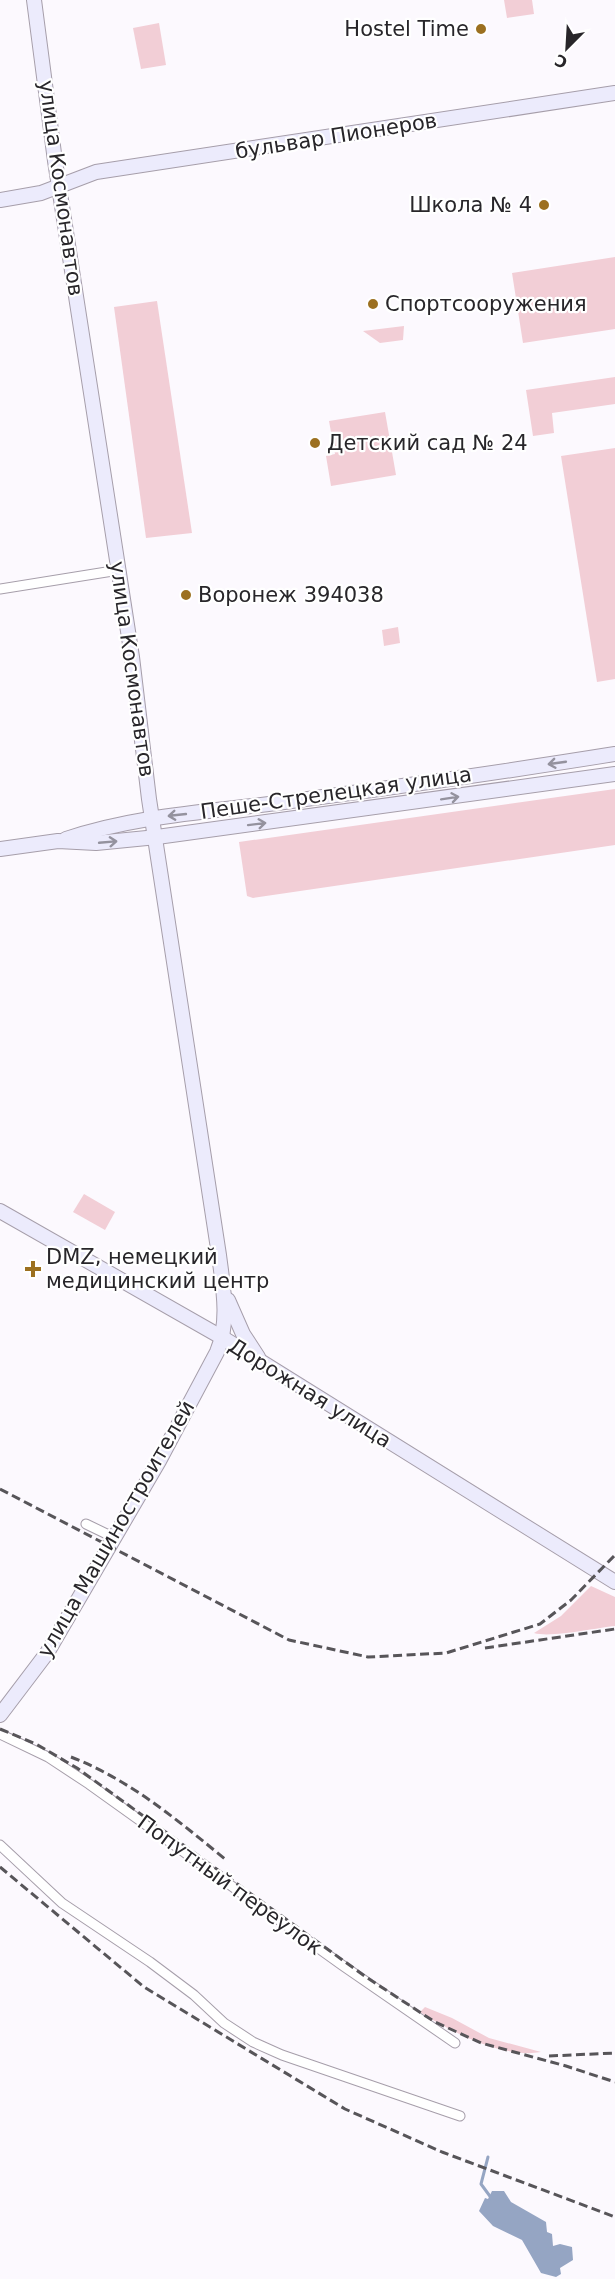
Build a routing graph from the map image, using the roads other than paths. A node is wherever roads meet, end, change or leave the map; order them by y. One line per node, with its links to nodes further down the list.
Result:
1 (34, 0): 3 (street, улица Космонавтов)
2 (615, 93): 3 (street, бульвар Пионеров)
3 (59, 186): 4 (street, бульвар Пионеров); 5 (street, улица Космонавтов)
4 (0, 200)
5 (118, 570): 6 (street); 9 (street, улица Космонавтов)
6 (0, 590)
7 (615, 754): 9 (street, Пеше-Стрелецкая улица, one-way to 9)
8 (615, 774): 10 (street, Пеше-Стрелецкая улица, one-way to 8)
9 (153, 817): 10 (street, улица Космонавтов); 11 (street, Пеше-Стрелецкая улица)
10 (157, 837): 11 (street, Пеше-Стрелецкая улица, one-way to 10); 14 (street, улица Космонавтов)
11 (58, 841): 12 (street, Пеше-Стрелецкая улица)
12 (0, 849)
13 (0, 1211): 15 (street, Дорожная улица)
14 (223, 1287): 15 (street, улица Космонавтов); 16 (street)
15 (223, 1338): 16 (street, Дорожная улица); 18 (street, улица Машиностроителей)
16 (263, 1363): 19 (street, Дорожная улица)
17 (86, 1524): 18 (street)
18 (115, 1538): 20 (street, улица Машиностроителей)
19 (615, 1582)
20 (0, 1715)
21 (0, 1734): 23 (street, Попутный переулок)
22 (0, 1845): 24 (street)
23 (455, 2043)
24 (460, 2116)

